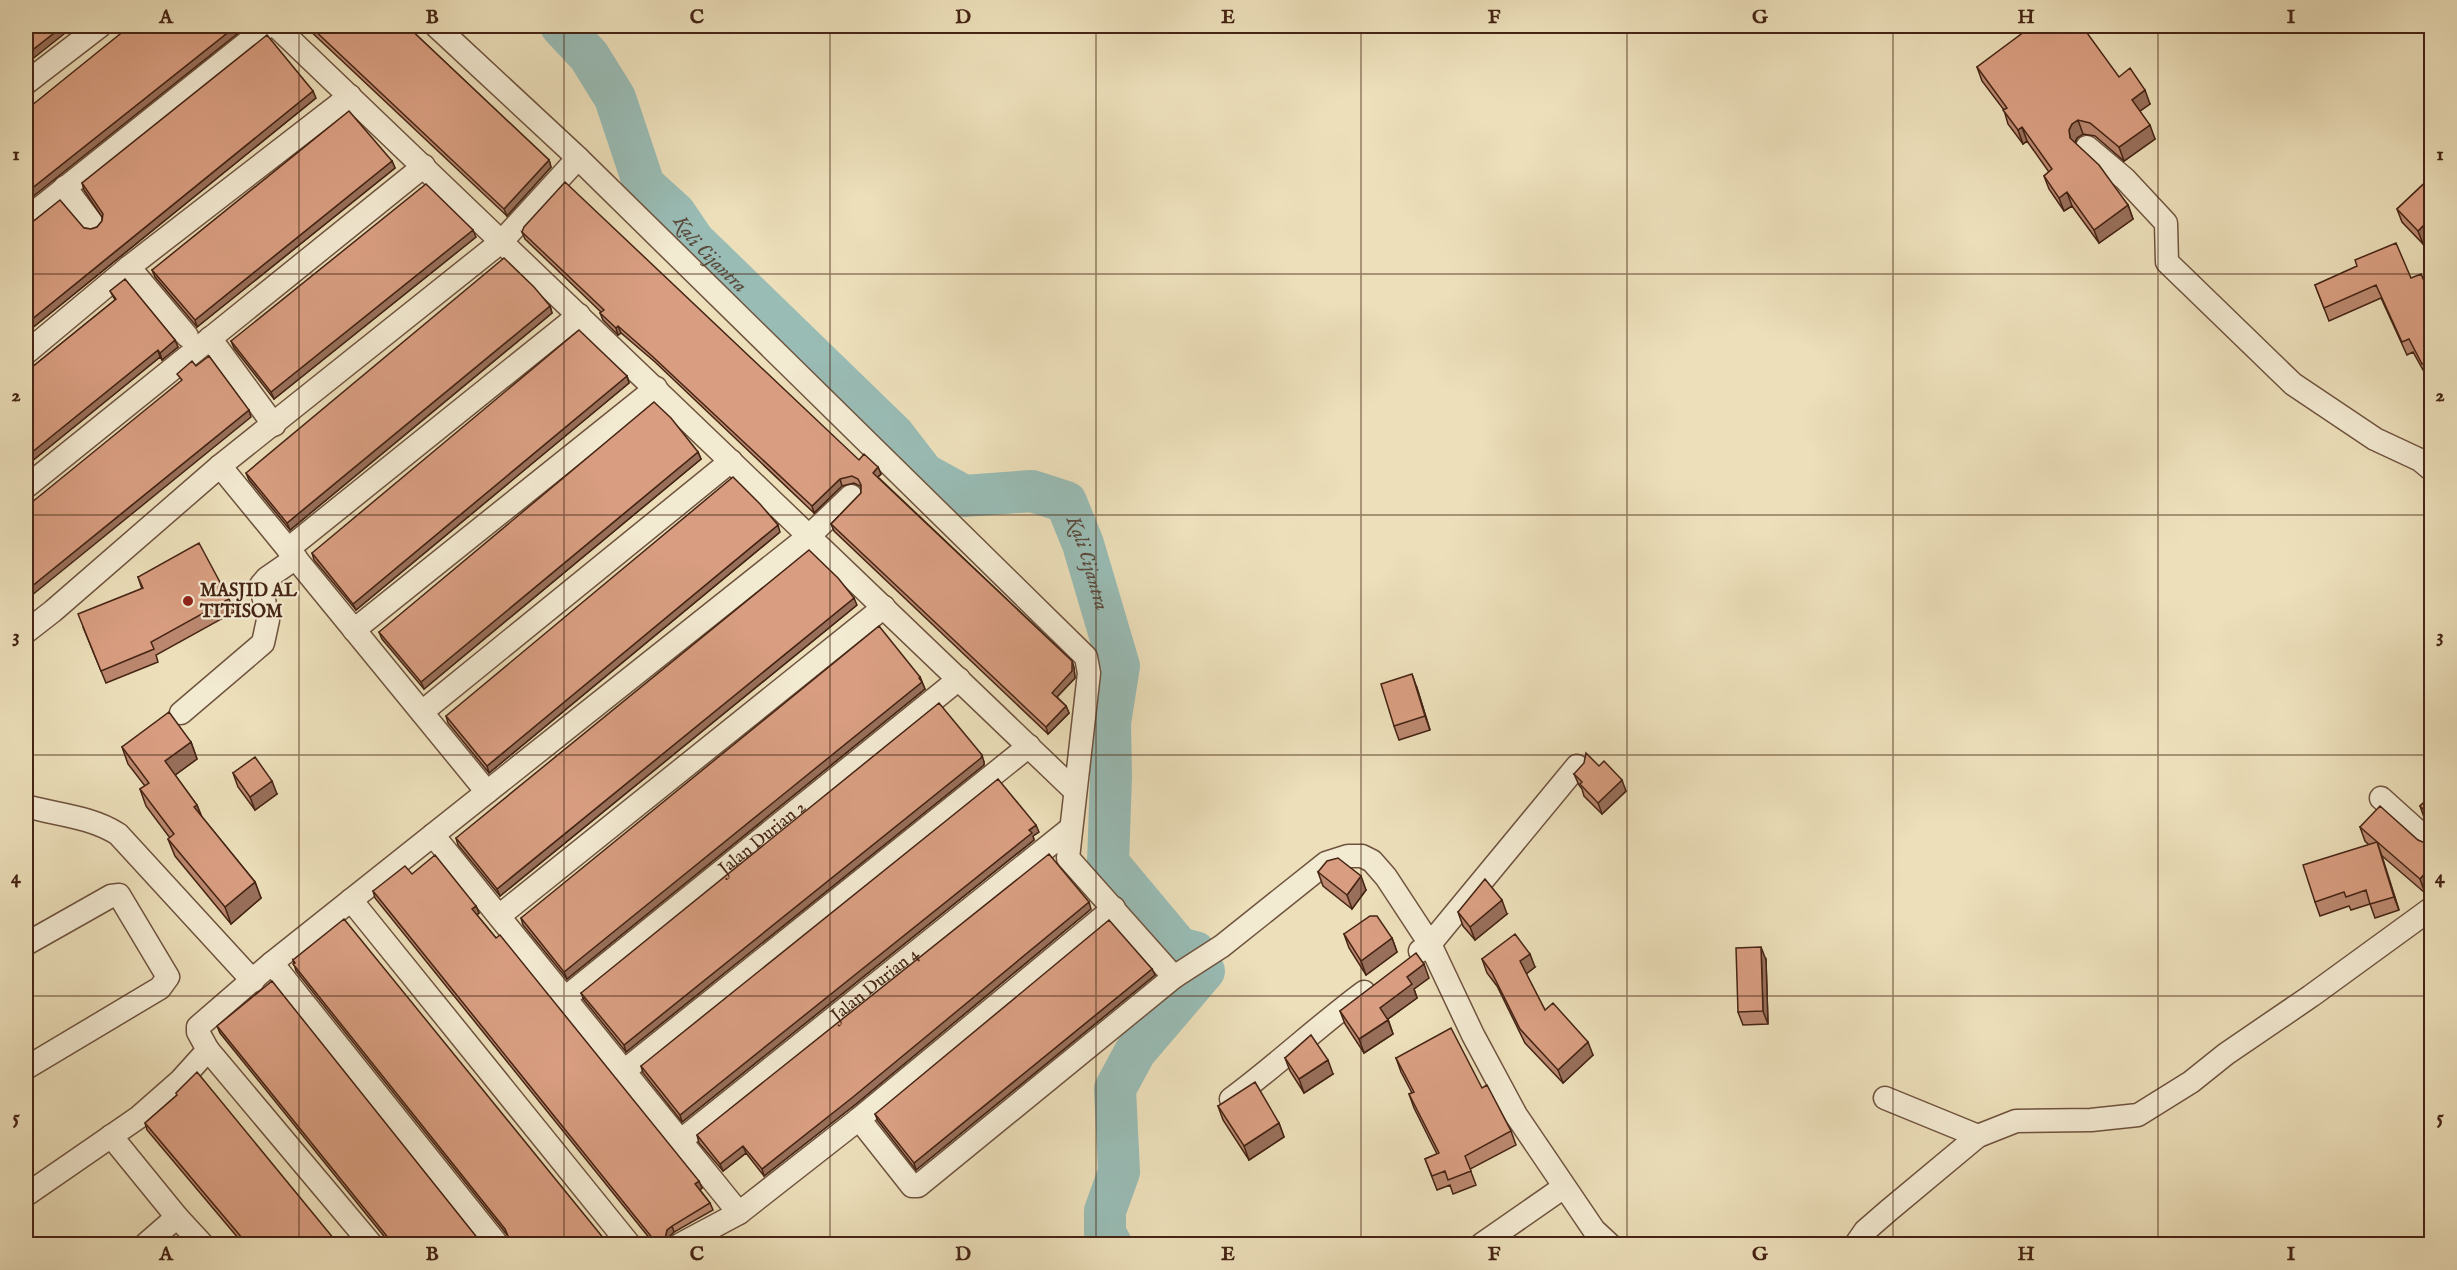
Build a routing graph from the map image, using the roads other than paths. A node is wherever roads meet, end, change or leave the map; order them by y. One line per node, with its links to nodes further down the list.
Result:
1 (100, 26): 5 (street)
2 (268, 26): 10 (street)
3 (276, 26): 6 (street)
4 (436, 26): 8 (street)
5 (26, 83)
6 (350, 96): 9 (street); 14 (street)
7 (2087, 147): 23 (street)
8 (578, 158): 13 (street); 36 (street)
9 (424, 166): 13 (street); 17 (street)
10 (65, 187): 11 (street); 12 (street)
11 (26, 219)
12 (92, 223)
13 (502, 241): 15 (street); 20 (street)
14 (129, 267): 16 (street); 18 (street)
15 (579, 315): 19 (street); 27 (street)
16 (187, 336)
17 (210, 338): 20 (street); 24 (street)
18 (26, 353)
19 (656, 388): 21 (street); 30 (street)
20 (274, 425): 22 (street)
21 (731, 461): 26 (street); 32 (street)
22 (220, 466): 27 (street); 29 (street)
23 (2432, 470)
24 (26, 488)
25 (851, 496): 26 (street)
26 (809, 537): 28 (street); 37 (street)
27 (292, 553): 30 (street); 33 (street)
28 (884, 607): 31 (street); 46 (street)
29 (26, 630)
30 (354, 630): 32 (street)
31 (959, 679): 34 (street); 54 (street, Jalan Durian 2)
32 (422, 712): 37 (street)
33 (182, 713)
34 (1029, 746): 36 (street); 57 (street)
35 (1577, 766): 48 (street)
36 (1074, 790): 40 (street)
37 (487, 792): 41 (street)
38 (2381, 798): 42 (street)
39 (26, 806): 53 (street)
40 (1071, 828): 44 (street); 63 (street, Jalan Durian 4)
41 (434, 835): 43 (street); 46 (street)
42 (2432, 844)
43 (351, 900): 49 (street); 73 (street)
44 (1114, 908): 51 (street); 60 (street)
45 (2432, 908): 62 (street)
46 (499, 916): 54 (street)
47 (26, 944): 56 (street)
48 (1430, 944): 50 (street); 51 (street); 64 (street)
49 (272, 963): 53 (street); 72 (street)
50 (1402, 964)
51 (1180, 972): 60 (street)
52 (1384, 978): 59 (street)
53 (253, 981): 55 (street)
54 (565, 998): 57 (street)
55 (208, 1050): 61 (street); 71 (street)
56 (26, 1068)
57 (624, 1071): 63 (street)
58 (1885, 1098): 62 (street)
59 (1227, 1102)
60 (859, 1119): 66 (street)
61 (111, 1136): 65 (street); 67 (street)
62 (1978, 1136): 76 (street)
63 (680, 1141): 66 (street)
64 (1564, 1187): 68 (street); 75 (street)
65 (26, 1194)
66 (739, 1213): 74 (street)
67 (177, 1217): 69 (street); 70 (street)
68 (1605, 1243)
69 (146, 1245)
70 (202, 1245)
71 (371, 1245)
72 (496, 1245)
73 (629, 1245)
74 (681, 1245)
75 (1482, 1245)
76 (1856, 1245)

